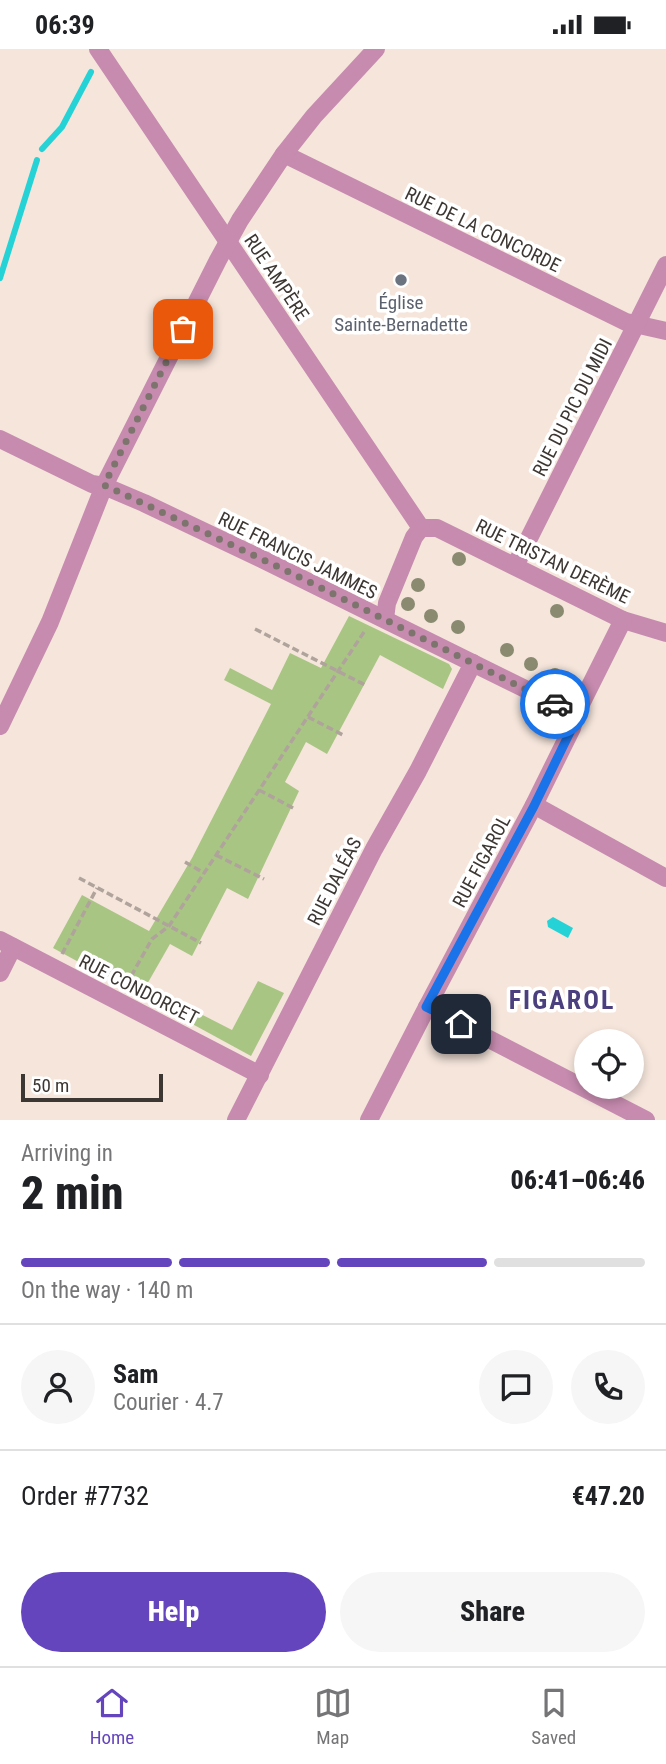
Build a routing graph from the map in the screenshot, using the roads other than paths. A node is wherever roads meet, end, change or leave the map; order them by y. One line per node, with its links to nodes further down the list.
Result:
1 (98, 49): 4 (street, RUE AMPÈRE)
2 (376, 49): 3 (street)
3 (284, 154): 4 (street); 6 (street, RUE DE LA CONCORDE)
4 (228, 242): 9 (street); 10 (street, RUE AMPÈRE)
5 (666, 265): 6 (street, RUE DU PIC DU MIDI)
6 (638, 323): 7 (street, RUE DE LA CONCORDE); 11 (street, RUE DU PIC DU MIDI)
7 (666, 331)
8 (0, 439): 9 (street, RUE FRANCIS JAMMES)
9 (104, 485): 12 (street, RUE FRANCIS JAMMES); 17 (street)
10 (421, 528): 11 (street, RUE TRISTAN DERÈME); 12 (street)
11 (515, 566): 13 (street, RUE TRISTAN DERÈME)
12 (380, 617): 15 (street, RUE FRANCIS JAMMES)
13 (623, 620): 14 (street, RUE TRISTAN DERÈME); 16 (street, RUE FIGAROL)
14 (666, 633)
15 (473, 663): 16 (street, RUE FRANCIS JAMMES); 23 (street, RUE DALÉAS)
16 (576, 714): 18 (street, RUE FIGAROL)
17 (0, 726)
18 (534, 806): 19 (street); 22 (street, RUE FIGAROL)
19 (666, 878)
20 (7, 943): 21 (street); 23 (street, RUE CONDORCET)
21 (0, 973)
22 (426, 1007): 25 (street, RUE FIGAROL); 26 (street)
23 (260, 1075): 24 (street, RUE DALÉAS)
24 (236, 1120)
25 (369, 1120)
26 (646, 1120)

